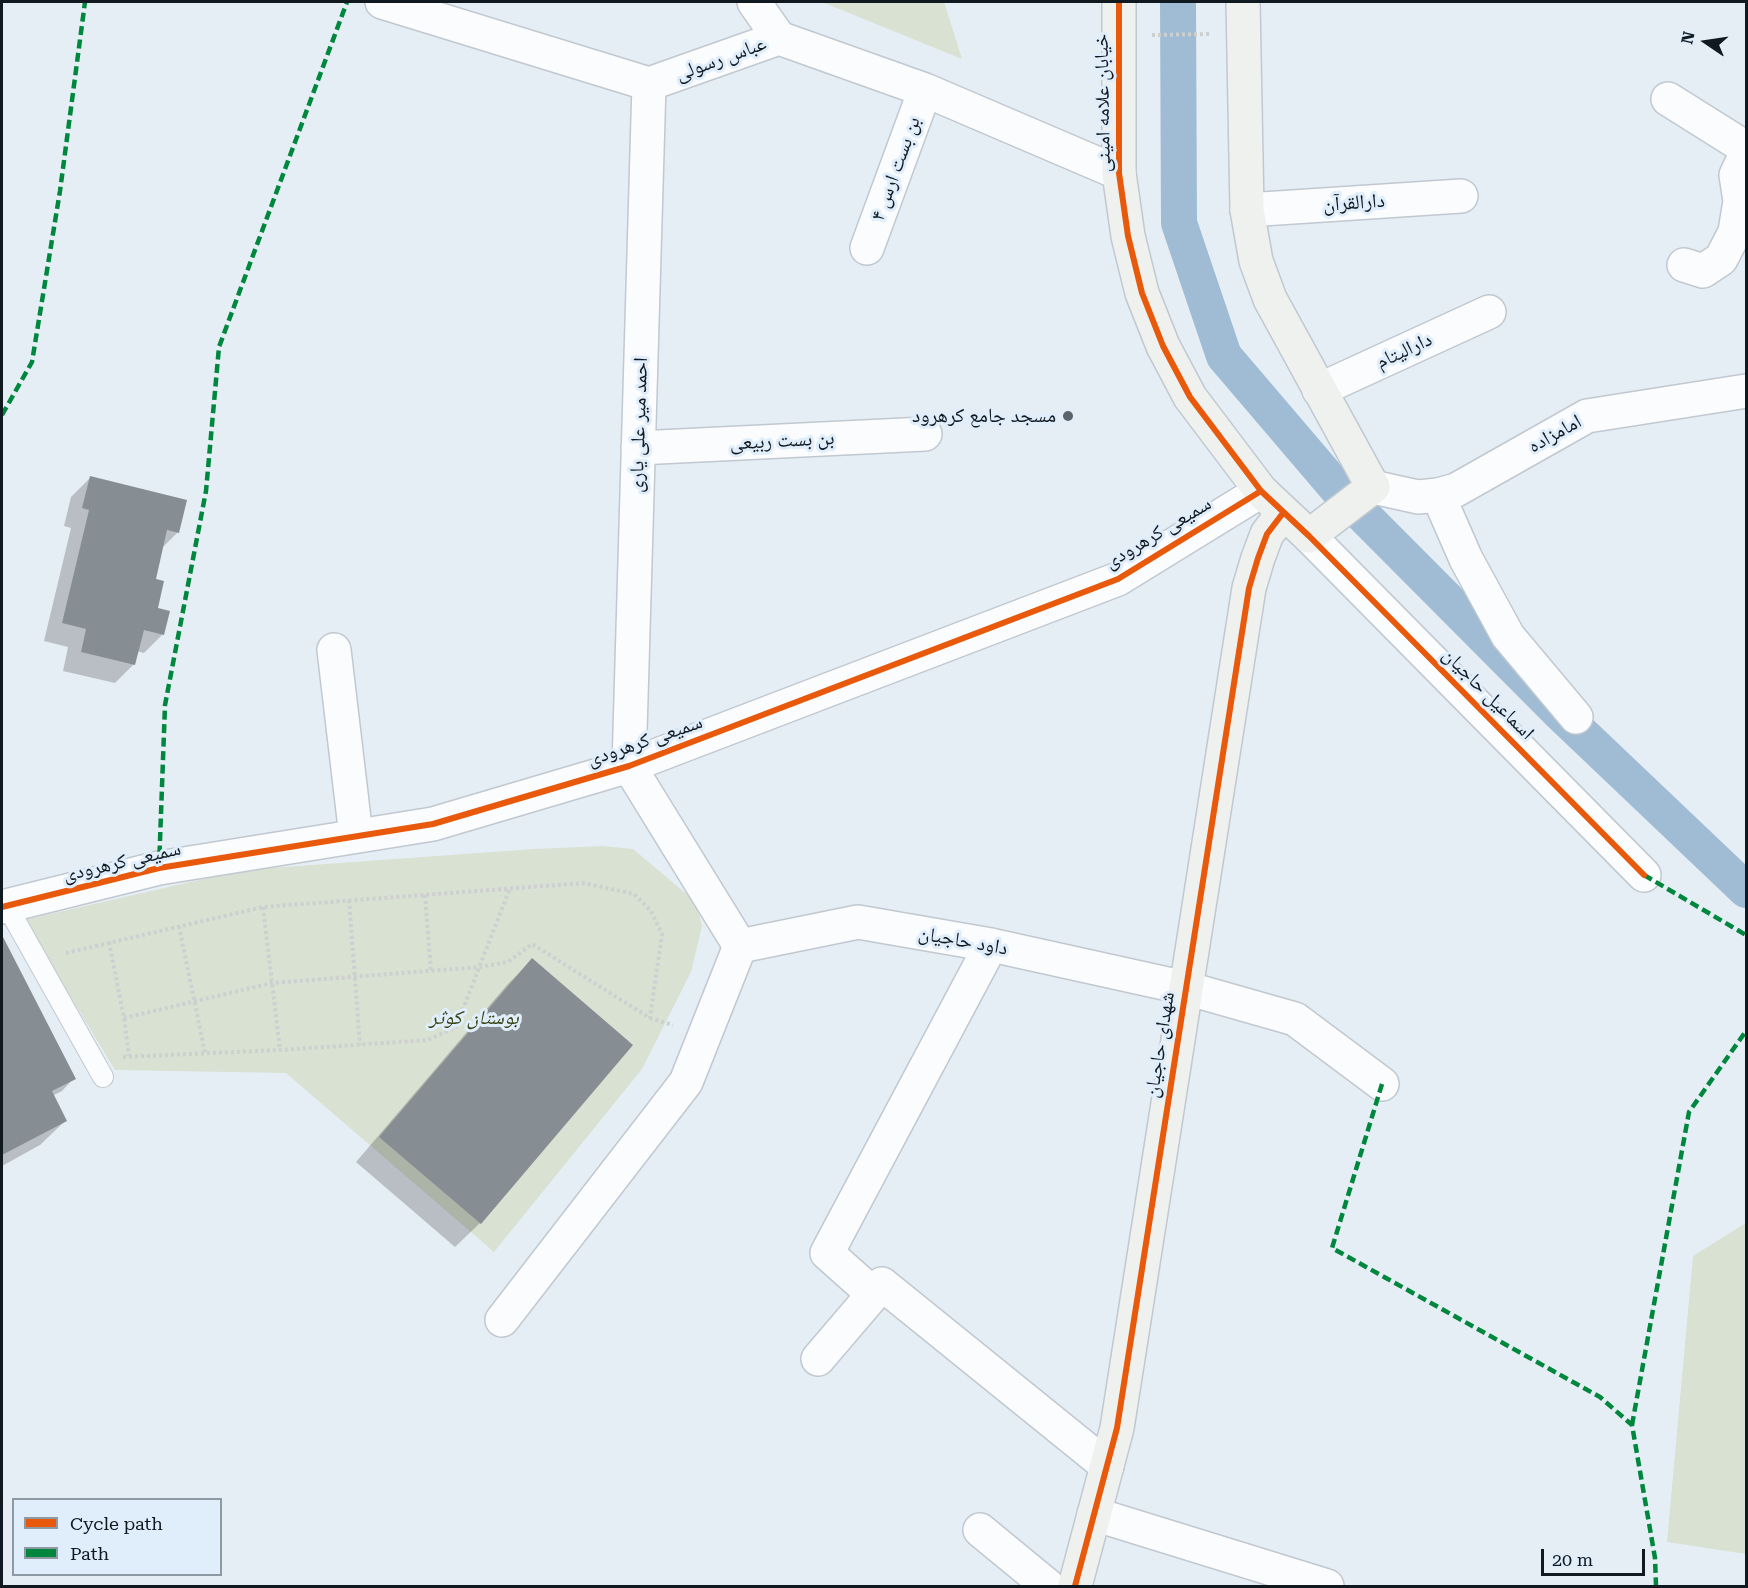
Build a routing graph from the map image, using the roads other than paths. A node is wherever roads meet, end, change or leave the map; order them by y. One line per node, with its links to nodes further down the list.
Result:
1 (382, 2): 6 (street, عباس رسولی)
2 (754, 2): 5 (street)
3 (1119, 2): 11 (street, خیابان علامه امینی)
4 (1242, 2): 13 (street)
5 (779, 38): 6 (street, عباس رسولی); 7 (street, عباس رسولی)
6 (649, 84): 20 (street, احمد میر علی یاری)
7 (925, 90): 11 (street, عباس رسولی); 14 (street, بن بست ارس ۴)
8 (1668, 99): 9 (street)
9 (1746, 148)
10 (1746, 154): 15 (street)
11 (1119, 173): 23 (street, خیابان علامه امینی)
12 (1461, 196): 13 (street, دارالقرآن)
13 (1247, 210): 17 (street)
14 (867, 248)
15 (1684, 265)
16 (1490, 312): 17 (street, دارالیتام)
17 (1319, 390): 21 (street)
18 (1746, 391): 22 (street, امامزاده)
19 (925, 434): 20 (street, بن بست ربیعی)
20 (638, 448): 27 (street, احمد میر علی یاری)
21 (1373, 487): 22 (street, امامزاده); 24 (street)
22 (1438, 495): 26 (street)
23 (1272, 502): 24 (street, خیابان علامه امینی); 27 (street, سمیعی کرهرودی); 33 (street, شهدای حاجیان)
24 (1309, 536): 29 (street, اسماعیل حاجیان)
25 (334, 650): 28 (street)
26 (1576, 717)
27 (629, 766): 28 (street, سمیعی کرهرودی); 32 (street)
28 (356, 836): 30 (street, سمیعی کرهرودی)
29 (1644, 875)
30 (4, 907): 34 (lane)
31 (991, 945): 32 (street, داود حاجیان); 33 (street, داود حاجیان); 36 (street)
32 (740, 946): 37 (street)
33 (1186, 988): 35 (street, داود حاجیان); 39 (street, شهدای حاجیان)
34 (103, 1077)
35 (1382, 1084)
36 (873, 1294): 38 (street); 39 (street)
37 (502, 1320)
38 (818, 1359)
39 (1107, 1466): 40 (street, شهدای حاجیان)
40 (1094, 1514): 43 (street, شهدای حاجیان); 44 (street)
41 (980, 1530): 42 (street)
42 (1048, 1587)
43 (1075, 1587)
44 (1327, 1587)

